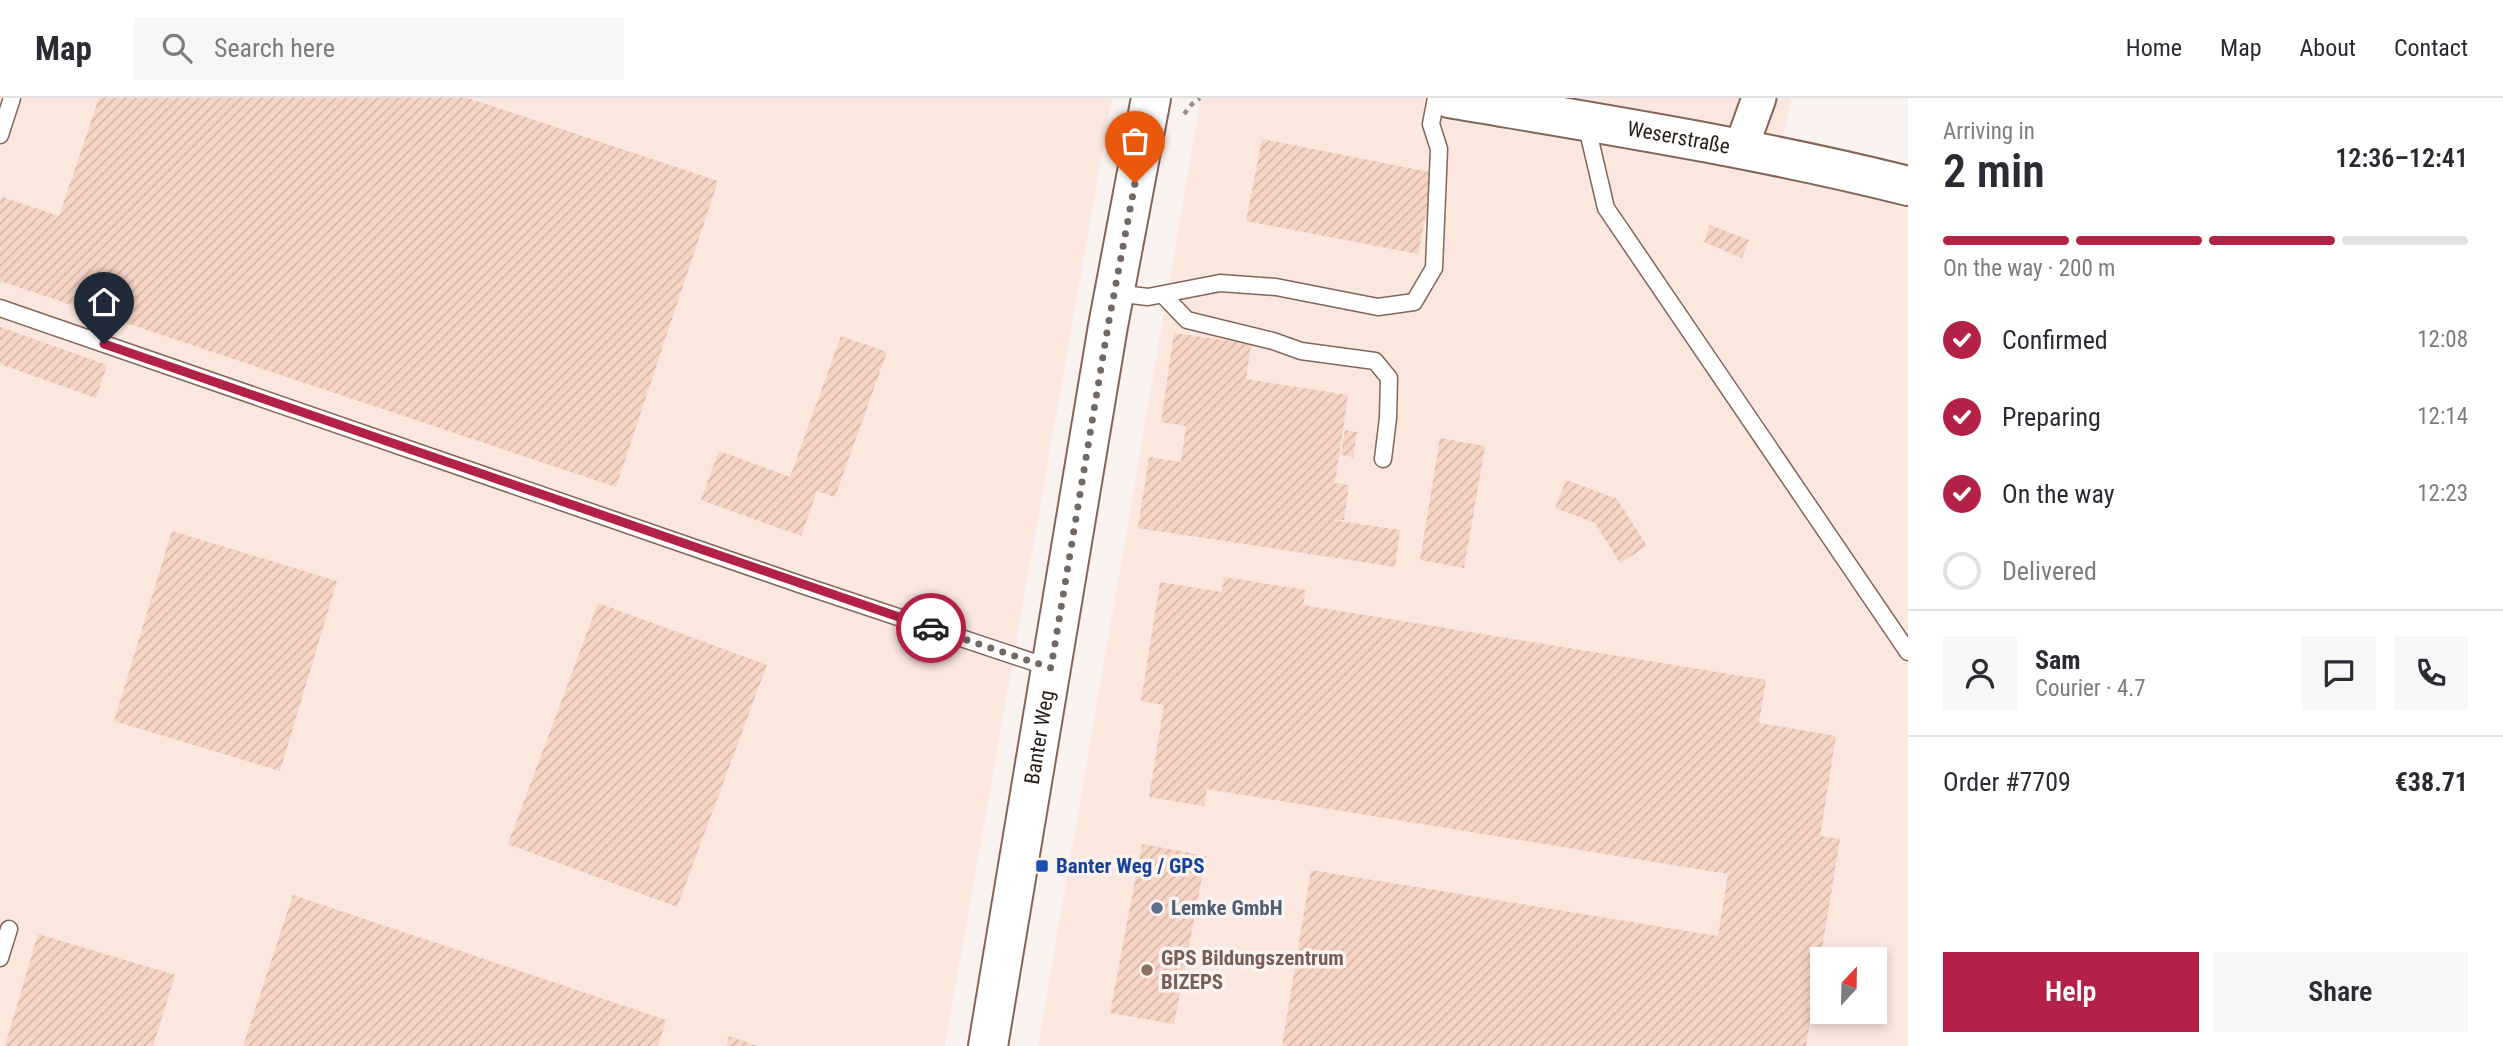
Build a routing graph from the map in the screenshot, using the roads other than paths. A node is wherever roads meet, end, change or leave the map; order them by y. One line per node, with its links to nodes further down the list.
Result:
1 (12, 98): 7 (lane)
2 (1151, 98): 10 (street, Banter Weg)
3 (1436, 98): 11 (lane)
4 (1449, 98): 6 (street, Weserstraße)
5 (1759, 98): 8 (street)
6 (1586, 122): 8 (street, Weserstraße); 14 (lane)
7 (0, 135)
8 (1741, 148): 9 (street, Weserstraße)
9 (1908, 186)
10 (1114, 293): 11 (lane); 15 (street, Banter Weg)
11 (1163, 295): 13 (lane)
12 (0, 308): 15 (lane)
13 (1383, 459)
14 (1908, 652)
15 (1051, 668): 18 (street, Banter Weg)
16 (9, 929): 17 (lane)
17 (0, 958)
18 (988, 1046)

